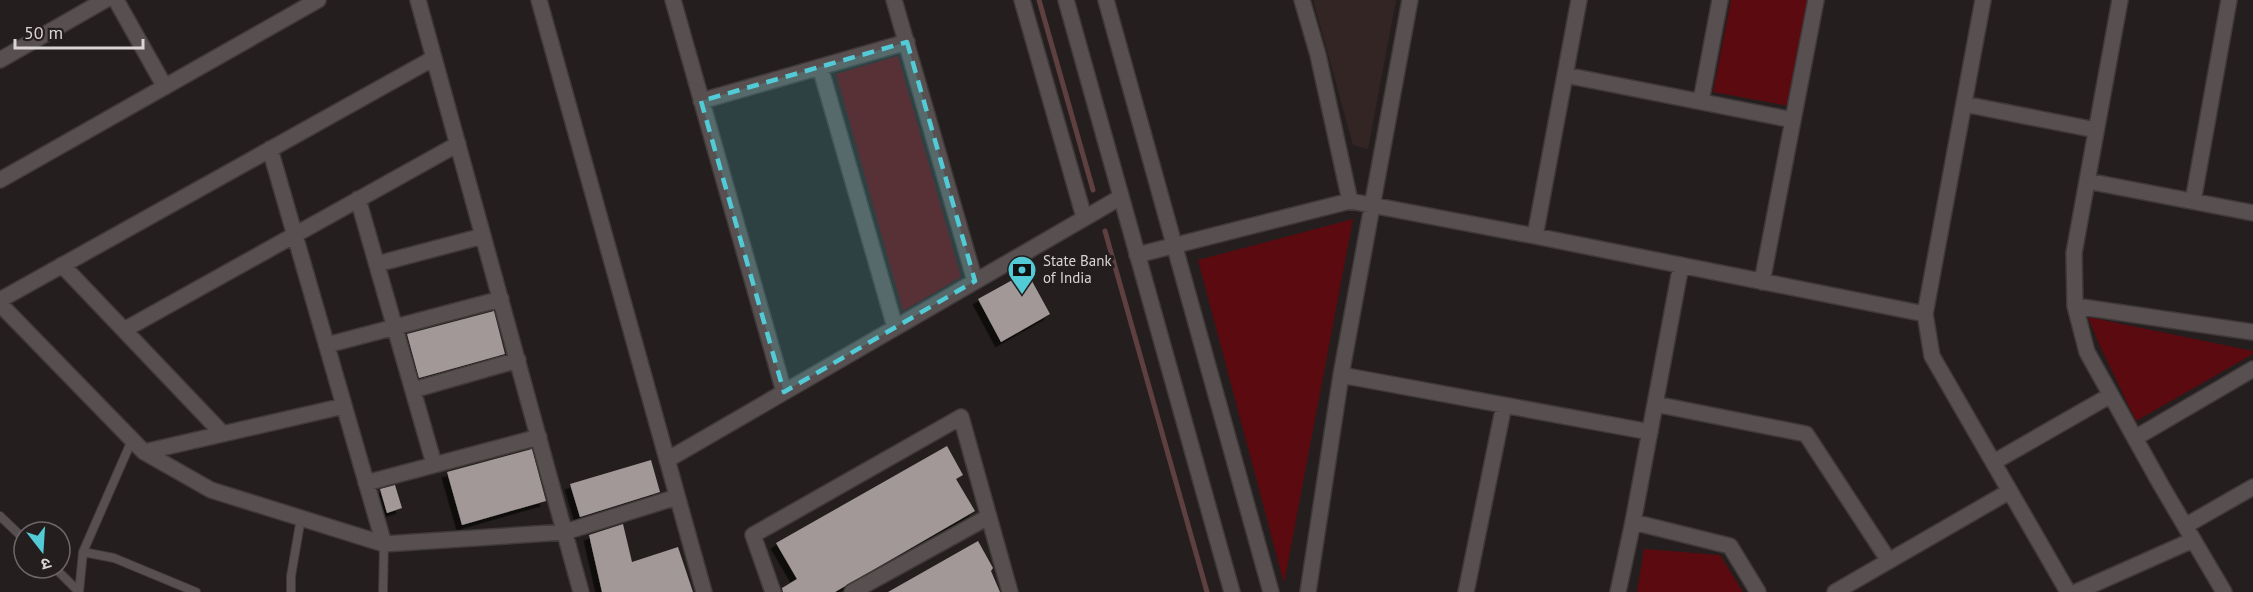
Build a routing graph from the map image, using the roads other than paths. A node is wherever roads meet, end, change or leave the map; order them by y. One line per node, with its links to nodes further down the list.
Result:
1 (105, 0): 21 (street)
2 (116, 0): 24 (street)
3 (318, 0): 24 (street)
4 (418, 0): 20 (street)
5 (539, 0): 75 (street)
6 (673, 0): 26 (street)
7 (894, 0): 19 (street)
8 (1022, 0): 40 (street)
9 (1066, 0): 34 (street)
10 (1106, 0): 44 (street)
11 (1302, 0): 36 (street)
12 (1410, 0): 38 (street)
13 (1579, 0): 23 (street)
14 (1720, 0): 25 (street)
15 (1816, 0): 28 (street)
16 (1983, 0): 27 (street)
17 (2120, 0): 29 (street)
18 (2229, 0): 37 (street)
19 (907, 42): 22 (street); 49 (street)
20 (434, 58): 30 (street); 31 (street)
21 (0, 60)
22 (820, 67): 26 (street); 56 (street)
23 (1565, 75): 25 (street); 43 (street)
24 (165, 87): 32 (street)
25 (1701, 100): 28 (street)
26 (701, 101): 64 (street)
27 (1964, 104): 29 (street); 54 (street)
28 (1793, 120): 50 (street)
29 (2096, 130): 33 (street)
30 (458, 144): 35 (street); 42 (street)
31 (270, 149): 41 (street); 47 (street)
32 (0, 180)
33 (2087, 181): 37 (street); 53 (street)
34 (1121, 197): 40 (street); 45 (street)
35 (358, 199): 41 (street); 46 (street)
36 (1350, 201): 38 (street); 44 (street)
37 (2193, 201): 39 (street)
38 (1372, 205): 43 (street); 62 (street)
39 (2253, 213)
40 (1084, 217): 49 (street)
41 (295, 235): 57 (street); 59 (street)
42 (483, 236): 46 (street); 51 (street)
43 (1534, 236): 48 (street)
44 (1175, 244): 45 (street); 104 (street)
45 (1137, 255): 103 (street)
46 (377, 264): 55 (street)
47 (62, 265): 52 (street); 57 (street)
48 (1681, 265): 50 (street); 66 (street)
49 (975, 280): 56 (street)
50 (1762, 282): 54 (street)
51 (501, 299): 55 (street); 60 (street)
52 (0, 302): 73 (street)
53 (2075, 306): 58 (street); 65 (street)
54 (1925, 314): 76 (street)
55 (395, 327): 59 (street); 63 (street)
56 (895, 327): 64 (street)
57 (124, 330): 70 (street)
58 (2253, 332)
59 (327, 345): 68 (street)
60 (518, 360): 63 (street); 71 (street)
61 (2253, 369): 72 (street)
62 (1341, 375): 67 (street); 105 (street)
63 (413, 390): 77 (street)
64 (783, 392): 75 (street)
65 (2111, 395): 72 (street); 76 (street)
66 (1655, 404): 69 (street); 92 (street)
67 (1504, 405): 69 (street); 106 (street)
68 (344, 406): 70 (street); 78 (street)
69 (1650, 432): 85 (street)
70 (223, 434): 74 (street)
71 (539, 437): 77 (street); 88 (street)
72 (2135, 438): 86 (street)
73 (132, 440): 74 (street); 91 (lane)
74 (144, 452): 84 (street)
75 (667, 460): 81 (street)
76 (1994, 462): 80 (street)
77 (434, 464): 78 (street)
78 (366, 483): 90 (street)
79 (2253, 487): 86 (street)
80 (2010, 491): 92 (street); 110 (street)
81 (677, 497): 88 (street); 99 (street)
82 (0, 516): 87 (lane)
83 (988, 517): 100 (street); 101 (street); 102 (street)
84 (301, 518): 90 (street); 96 (lane)
85 (1633, 522): 107 (street); 108 (street)
86 (2185, 526): 89 (street)
87 (12, 528)
88 (565, 532): 90 (street); 98 (street)
89 (2193, 540): 111 (street); 112 (street)
90 (384, 544): 97 (lane)
91 (83, 552): 94 (lane); 95 (lane)
92 (1889, 561): 109 (street)
93 (67, 580): 94 (lane)
94 (79, 592)
95 (196, 592)
96 (291, 592)
97 (383, 592)
98 (581, 592)
99 (704, 592)
100 (773, 592)
101 (852, 592)
102 (1010, 592)
103 (1232, 592)
104 (1271, 592)
105 (1308, 592)
106 (1466, 592)
107 (1618, 592)
108 (1758, 592)
109 (1835, 592)
110 (2068, 592)
111 (2076, 592)
112 (2224, 592)

